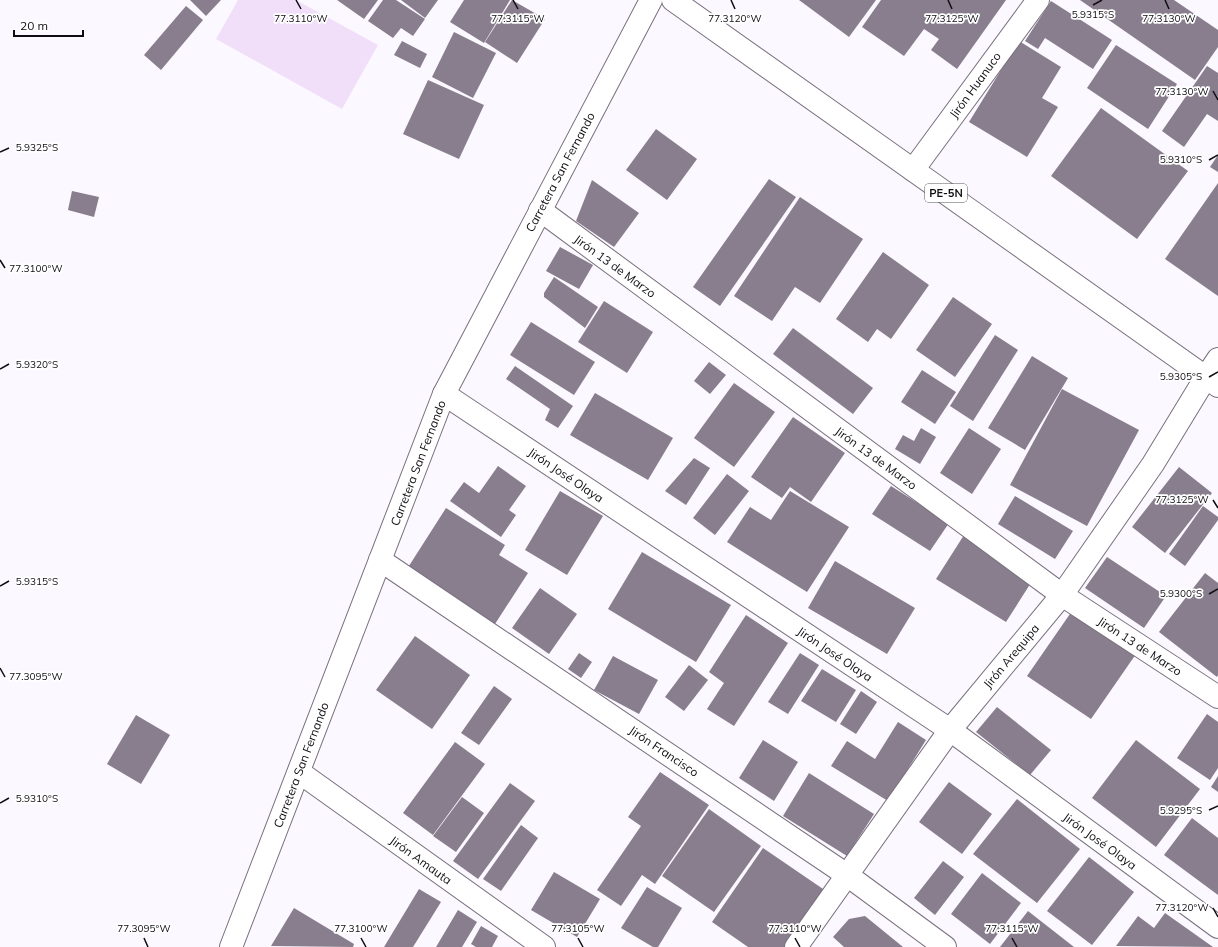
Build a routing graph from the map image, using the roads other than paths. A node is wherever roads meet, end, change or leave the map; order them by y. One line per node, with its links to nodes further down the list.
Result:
1 (650, 0): 5 (main road, Carretera San Fernando)
2 (673, 0): 4 (main road, PE-5N)
3 (1038, 0): 4 (main road, Jirón Huanuco)
4 (913, 170): 7 (main road, PE-5N)
5 (540, 210): 8 (main road, Carretera San Fernando); 10 (main road, Jirón 13 de Marzo)
6 (1218, 359): 7 (main road, Jirón Arequipa)
7 (1212, 382): 10 (main road, Jirón Arequipa)
8 (444, 394): 9 (main road, Carretera San Fernando); 12 (main road, Jirón José Olaya)
9 (380, 560): 13 (main road, Carretera San Fernando); 14 (main road, Jirón Francisco)
10 (1062, 595): 11 (main road, Jirón 13 de Marzo); 12 (main road, Jirón Arequipa)
11 (1218, 697)
12 (950, 730): 14 (main road, Jirón Arequipa); 15 (main road, Jirón José Olaya)
13 (299, 772): 16 (main road, Carretera San Fernando); 17 (main road, Jirón Amauta)
14 (847, 875): 18 (main road, Jirón Arequipa); 19 (main road, Jirón Francisco)
15 (1218, 927)
16 (231, 947)
17 (544, 947)
18 (796, 947)
19 (945, 947)

